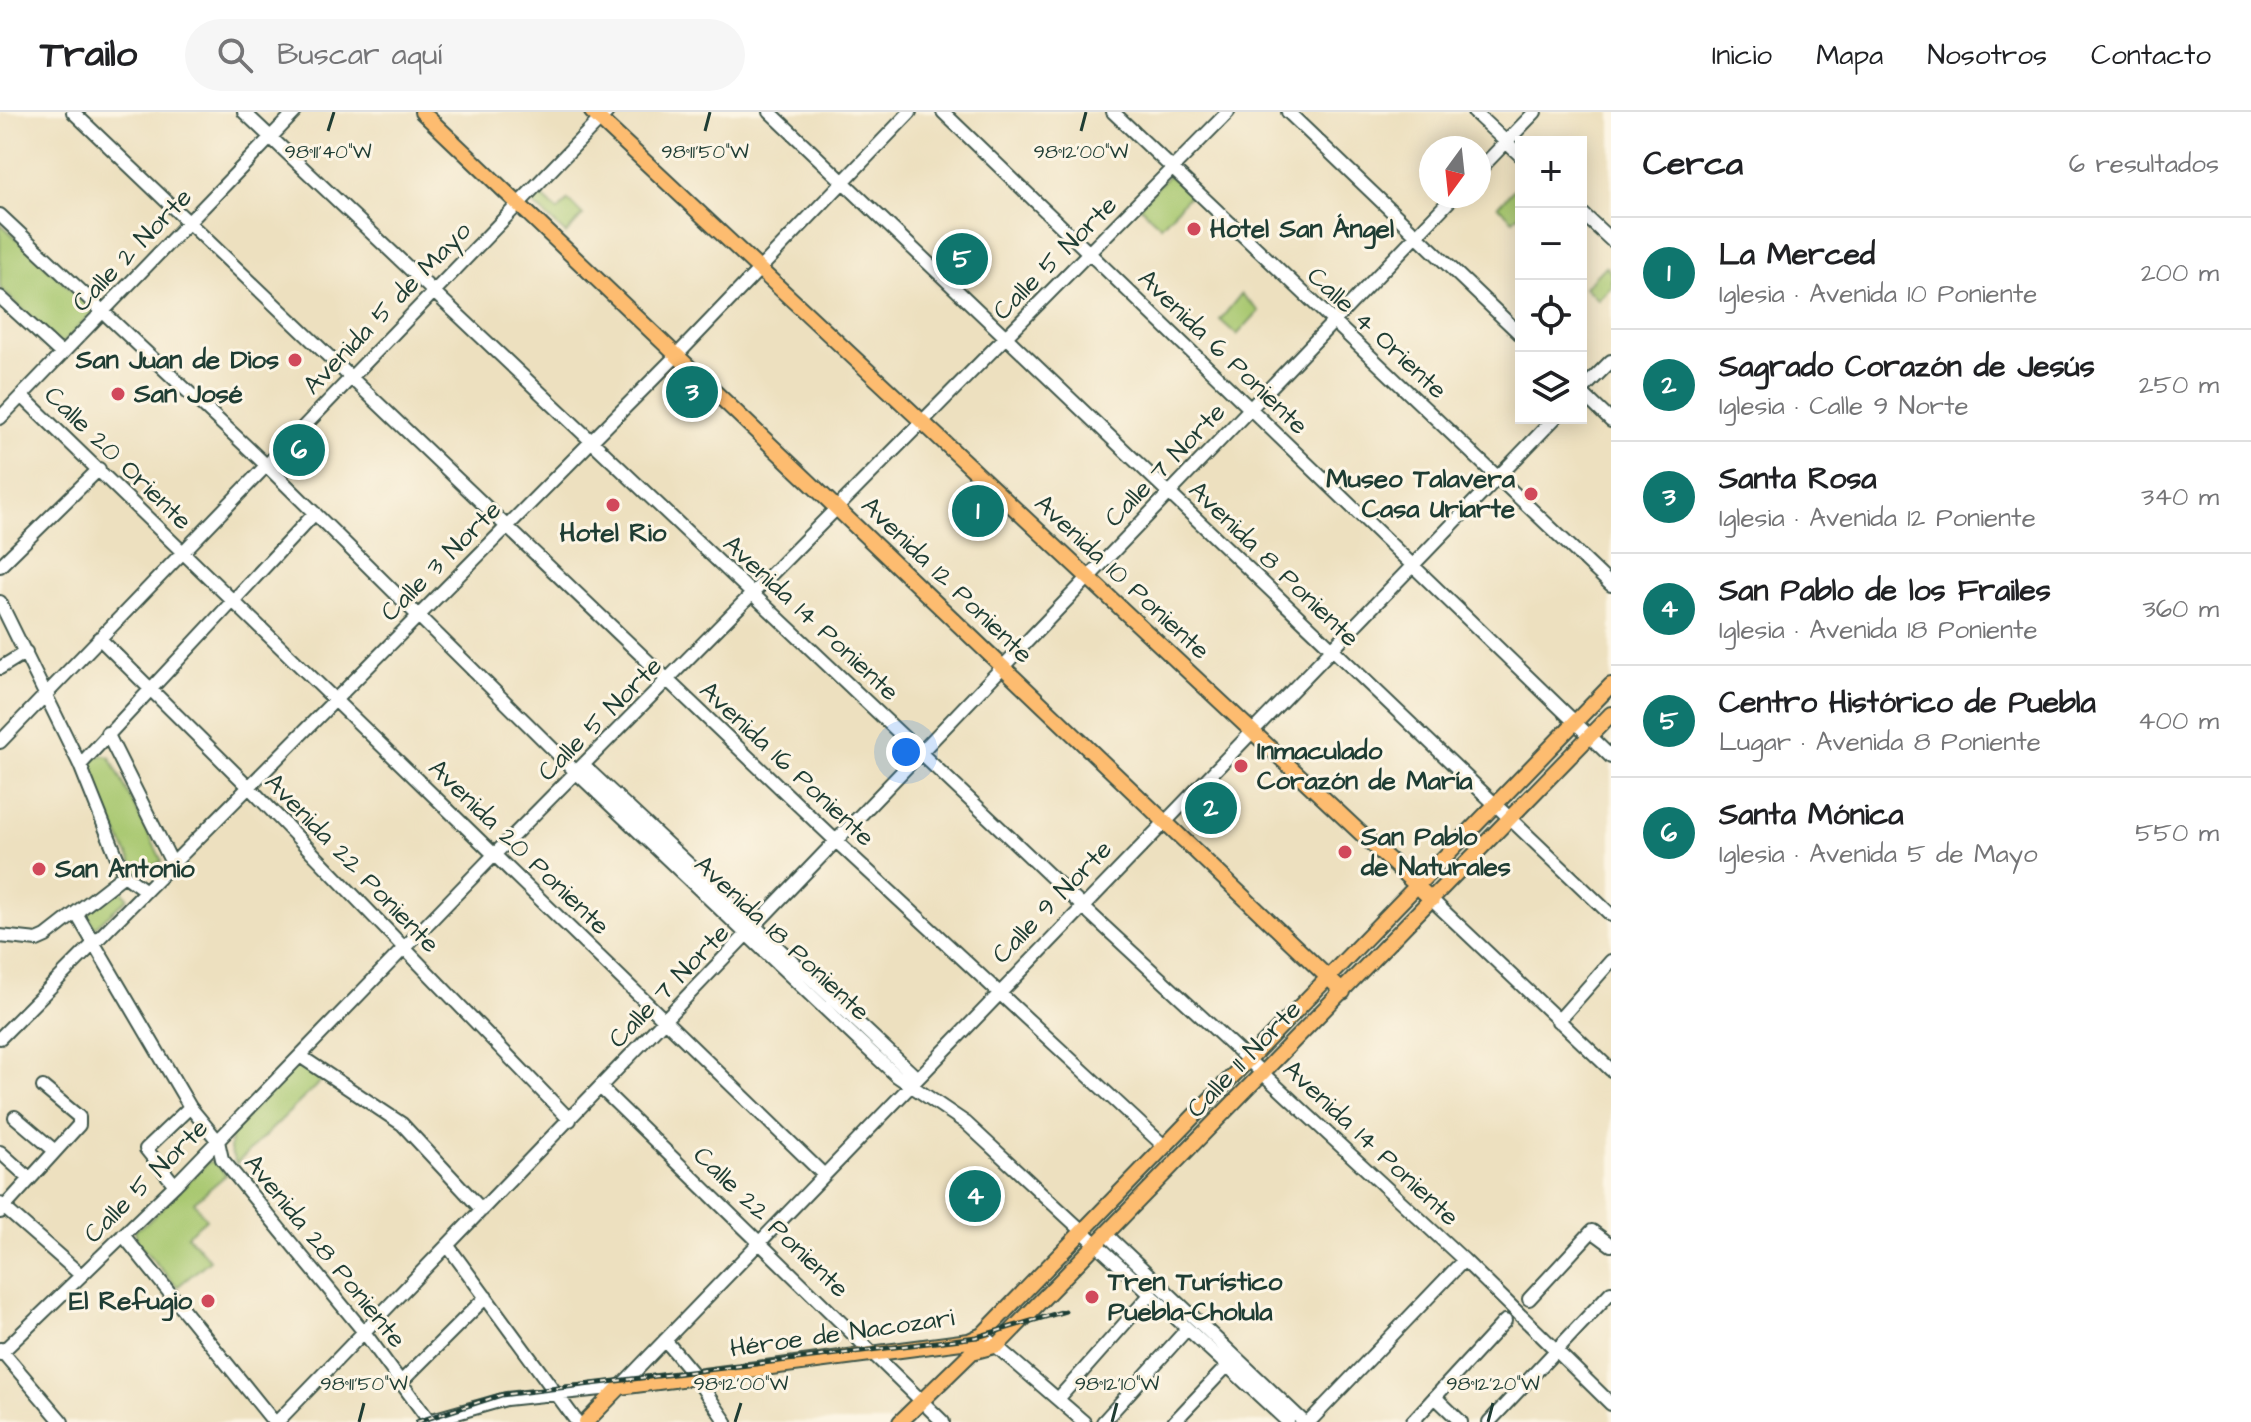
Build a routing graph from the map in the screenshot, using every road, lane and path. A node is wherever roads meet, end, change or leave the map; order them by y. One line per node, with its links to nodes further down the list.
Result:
1 (73, 112): 24 (street, Avenida 16 Poniente)
2 (244, 112): 14 (street, Avenida 14 Poniente)
3 (295, 112): 14 (street, Calle 2 Norte)
4 (422, 112): 20 (main road, Avenida 12 Poniente)
5 (770, 112): 19 (street, Avenida 8 Poniente)
6 (910, 112): 19 (street, Calle 3 Norte)
7 (943, 112): 27 (street, Avenida 6 Poniente)
8 (1113, 112): 18 (street, Calle 4 Oriente)
9 (1228, 112): 18 (street, Calle 5 Norte)
10 (1288, 112): 25 (street)
11 (1474, 112): 15 (street)
12 (1535, 112): 15 (street)
13 (600, 114): 20 (street, Avenida 5 de Mayo); 28 (main road, Avenida 10 Poniente)
14 (271, 137): 24 (street, Calle 2 Norte); 29 (street, Avenida 14 Poniente)
15 (1506, 142): 16 (street); 17 (street)
16 (1515, 150)
17 (1491, 158)
18 (1173, 170): 27 (street, Calle 5 Norte); 32 (street, Calle 4 Oriente)
19 (842, 181): 28 (street, Calle 3 Norte); 34 (street, Avenida 8 Poniente)
20 (519, 203): 29 (street, Avenida 5 de Mayo); 36 (main road, Avenida 12 Poniente)
21 (1443, 208): 25 (street, Calle 7 Norte)
22 (0, 215): 31 (street, Avenida 18 Poniente)
23 (1587, 218): 26 (street)
24 (189, 222): 31 (street, Calle 2 Norte); 38 (street, Avenida 16 Poniente)
25 (1417, 235): 32 (street, Calle 7 Norte); 33 (street)
26 (1611, 240)
27 (1089, 254): 34 (street, Calle 5 Norte); 42 (street, Avenida 6 Poniente)
28 (760, 268): 36 (street, Calle 3 Norte); 45 (main road, Avenida 10 Poniente)
29 (434, 292): 38 (street, Avenida 5 de Mayo); 47 (street, Avenida 14 Poniente)
30 (0, 297): 35 (street)
31 (104, 311): 35 (street, Calle 2 Norte); 48 (street, Avenida 18 Poniente)
32 (1333, 321): 42 (street, Calle 7 Norte); 50 (street, Calle 4 Oriente)
33 (1515, 329)
34 (1006, 339): 45 (street, Calle 5 Norte); 51 (street, Avenida 8 Poniente)
35 (62, 354): 40 (street, Calle 2 Norte)
36 (677, 355): 47 (street, Calle 3 Norte); 52 (main road, Avenida 12 Poniente)
37 (1611, 361): 39 (street)
38 (350, 376): 48 (street, Avenida 5 de Mayo); 54 (street, Avenida 16 Poniente)
39 (1587, 385)
40 (22, 396): 43 (street, Calle 2 Norte); 49 (street, Calle 20 Oriente)
41 (1587, 397): 44 (street)
42 (1250, 409): 51 (street, Calle 7 Norte); 56 (street, Avenida 6 Poniente)
43 (0, 418)
44 (1611, 421)
45 (923, 423): 52 (street, Calle 5 Norte); 58 (main road, Avenida 10 Poniente)
46 (1549, 424): 50 (street, Calle 9 Norte)
47 (593, 439): 54 (street, Calle 3 Norte); 60 (street, Avenida 14 Poniente)
48 (266, 465): 53 (street, Avenida 18 Poniente); 55 (street, Avenida 5 de Mayo)
49 (99, 469): 55 (street, Calle 20 Oriente); 57 (street)
50 (1497, 477): 56 (street, Calle 9 Norte); 59 (street, Calle 4 Oriente)
51 (1168, 493): 58 (street, Calle 7 Norte); 65 (street, Avenida 8 Poniente)
52 (838, 509): 60 (street, Calle 5 Norte); 67 (main road, Avenida 12 Poniente)
53 (315, 513): 61 (street); 63 (street, Avenida 18 Poniente)
54 (508, 526): 63 (street, Calle 3 Norte); 69 (street, Avenida 16 Poniente)
55 (183, 552): 61 (street, Avenida 20 Poniente); 64 (street, Avenida 5 de Mayo)
56 (1412, 565): 65 (street, Calle 9 Norte); 75 (street, Avenida 6 Poniente)
57 (0, 566)
58 (1088, 577): 67 (street, Calle 7 Norte); 76 (main road, Avenida 10 Poniente)
59 (1611, 585)
60 (754, 595): 69 (street, Calle 5 Norte); 80 (street, Avenida 14 Poniente)
61 (233, 600): 71 (street); 73 (street, Avenida 20 Poniente)
62 (0, 602): 66 (street)
63 (419, 615): 73 (street, Calle 3 Norte); 83 (street, Avenida 18 Poniente)
64 (99, 638): 71 (street, Avenida 22 Poniente); 72 (street, Avenida 5 de Mayo)
65 (1331, 649): 76 (street, Calle 9 Norte); 85 (street, Avenida 8 Poniente)
66 (26, 652): 68 (street); 72 (street)
67 (1003, 666): 80 (street, Calle 7 Norte); 87 (main road, Avenida 12 Poniente)
68 (0, 668)
69 (668, 682): 83 (street, Calle 5 Norte); 88 (street, Avenida 16 Poniente)
70 (1611, 685): 75 (main road, Calle 11 Norte)
71 (149, 687): 77 (street); 84 (street, Avenida 22 Poniente)
72 (45, 692): 79 (street, Avenida 5 de Mayo); 82 (street)
73 (334, 698): 84 (street, Calle 3 Norte); 89 (street, Avenida 20 Poniente)
74 (1611, 714): 78 (main road, Calle 11 Norte)
75 (1575, 722): 78 (street, Avenida 6 Poniente); 85 (main road, Calle 11 Norte)
76 (1252, 731): 87 (street, Calle 9 Norte); 92 (main road, Avenida 10 Poniente)
77 (107, 733): 82 (street); 90 (street)
78 (1590, 737): 81 (street, Avenida 6 Poniente); 86 (main road, Calle 11 Norte)
79 (0, 742)
80 (921, 752): 88 (street, Calle 7 Norte); 95 (street, Avenida 14 Poniente)
81 (1611, 757)
82 (80, 765): 91 (street)
83 (581, 771): 89 (street, Calle 5 Norte); 98 (street, Avenida 18 Poniente)
84 (249, 787): 90 (street, Calle 3 Norte); 101 (street, Avenida 22 Poniente)
85 (1494, 805): 86 (street, Avenida 8 Poniente); 92 (main road, Calle 11 Norte)
86 (1510, 820): 94 (main road, Calle 11 Norte); 97 (street, Avenida 8 Poniente)
87 (1165, 821): 95 (street, Calle 9 Norte); 103 (main road, Avenida 12 Poniente)
88 (838, 843): 98 (street, Calle 7 Norte); 105 (street, Avenida 16 Poniente)
89 (495, 854): 101 (street, Calle 5 Norte); 107 (street, Avenida 20 Poniente)
90 (172, 863): 93 (street, Calle 3 Norte)
91 (124, 875): 93 (street); 96 (street)
92 (1416, 886): 94 (main road, Avenida 10 Poniente); 103 (main road, Calle 11 Norte)
93 (146, 891): 100 (street, Calle 3 Norte)
94 (1432, 900): 104 (main road, Calle 11 Norte); 106 (street, Avenida 10 Poniente)
95 (1082, 906): 105 (street, Calle 9 Norte); 110 (street, Avenida 14 Poniente)
96 (76, 913): 99 (street); 100 (street, Avenida 28 Poniente)
97 (1611, 915)
98 (751, 933): 107 (street, Calle 7 Norte); 113 (street, Avenida 18 Poniente)
99 (0, 936)
100 (95, 941): 108 (street, Calle 3 Norte); 116 (street, Avenida 28 Poniente)
101 (404, 950): 109 (street, Calle 5 Norte); 118 (street, Avenida 22 Poniente)
102 (1611, 961): 106 (street)
103 (1328, 977): 104 (main road, Avenida 12 Poniente); 110 (main road, Calle 11 Norte)
104 (1343, 992): 112 (main road, Calle 11 Norte)
105 (998, 993): 113 (street, Calle 9 Norte); 120 (street, Avenida 16 Poniente)
106 (1558, 1021): 111 (street, Avenida 10 Poniente)
107 (665, 1022): 115 (street, Calle 7 Norte); 123 (street, Avenida 20 Poniente)
108 (0, 1038)
109 (300, 1056): 119 (street, Calle 5 Norte); 127 (street)
110 (1249, 1059): 112 (street, Avenida 14 Poniente); 120 (main road, Calle 11 Norte)
111 (1611, 1070)
112 (1264, 1073): 130 (main road, Calle 11 Norte); 134 (street, Avenida 14 Poniente)
113 (914, 1081): 123 (street, Calle 9 Norte); 128 (street, Avenida 18 Poniente)
114 (43, 1087): 121 (street)
115 (601, 1088): 118 (street, Calle 7 Norte); 131 (street, Calle 22 Poniente)
116 (190, 1107): 119 (street, Avenida 28 Poniente); 125 (street)
117 (15, 1117): 121 (street)
118 (570, 1120): 127 (street, Calle 7 Norte)
119 (218, 1141): 125 (street, Calle 5 Norte); 142 (street, Avenida 28 Poniente)
120 (1164, 1146): 128 (main road, Calle 11 Norte)
121 (55, 1151): 124 (street)
122 (0, 1152): 124 (street)
123 (824, 1175): 131 (street, Calle 9 Norte)
124 (30, 1179): 126 (street)
125 (175, 1185): 129 (street, Calle 5 Norte)
126 (1, 1208): 135 (street)
127 (482, 1210): 133 (street, Calle 7 Norte)
128 (1082, 1232): 130 (street, Avenida 18 Poniente); 143 (main road, Calle 11 Norte)
129 (123, 1235): 135 (street, Calle 5 Norte); 160 (street)
130 (1102, 1240): 137 (street, Avenida 18 Poniente); 145 (main road, Calle 11 Norte); 170 (street, Avenida 18 Poniente)
131 (759, 1241): 144 (street, Calle 9 Norte); 148 (street, Calle 22 Poniente)
132 (1611, 1245): 139 (street)
133 (448, 1246): 138 (street); 142 (street, Calle 7 Norte)
134 (1464, 1260): 146 (street, Avenida 14 Poniente); 170 (street)
135 (81, 1275): 147 (street, Calle 5 Norte)
136 (1611, 1292): 146 (street)
137 (1150, 1295): 141 (street, Avenida 18 Poniente); 155 (street)
138 (486, 1297): 151 (street); 153 (street)
139 (1529, 1299)
140 (1505, 1321): 154 (street)
141 (1187, 1329): 149 (street, Avenida 18 Poniente); 167 (street)
142 (364, 1332): 151 (street, Avenida 28 Poniente); 160 (street, Calle 7 Norte)
143 (982, 1335): 145 (street); 148 (main road, Héroe de Nacozari)
144 (665, 1340): 150 (street); 152 (street, Calle 9 Norte)
145 (998, 1345): 155 (street); 156 (main road, Calle 11 Norte)
146 (1556, 1350): 157 (street, Avenida 14 Poniente); 173 (street)
147 (1, 1351): 159 (street)
148 (873, 1353): 150 (main road, Héroe de Nacozari); 156 (street, Calle 22 Poniente)
149 (1227, 1366): 168 (street); 169 (street, Avenida 18 Poniente)
150 (695, 1377): 152 (main road, Héroe de Nacozari); 163 (street)
151 (401, 1382): 158 (street, Avenida 28 Poniente)
152 (620, 1387): 153 (street, Héroe de Nacozari); 162 (main road, Calle 9 Norte)
153 (555, 1393): 158 (street, Héroe de Nacozari); 161 (street)
154 (1435, 1397): 171 (street); 172 (street)
155 (1058, 1399): 166 (street)
156 (922, 1401): 164 (main road, Calle 11 Norte); 165 (street, Calle 22 Poniente)
157 (1611, 1404)
158 (428, 1421)
159 (62, 1422)
160 (276, 1422)
161 (577, 1422)
162 (586, 1422)
163 (726, 1422)
164 (900, 1422)
165 (943, 1422)
166 (1084, 1422)
167 (1103, 1422)
168 (1174, 1422)
169 (1288, 1422)
170 (1306, 1422)
171 (1412, 1422)
172 (1461, 1422)
173 (1489, 1422)

